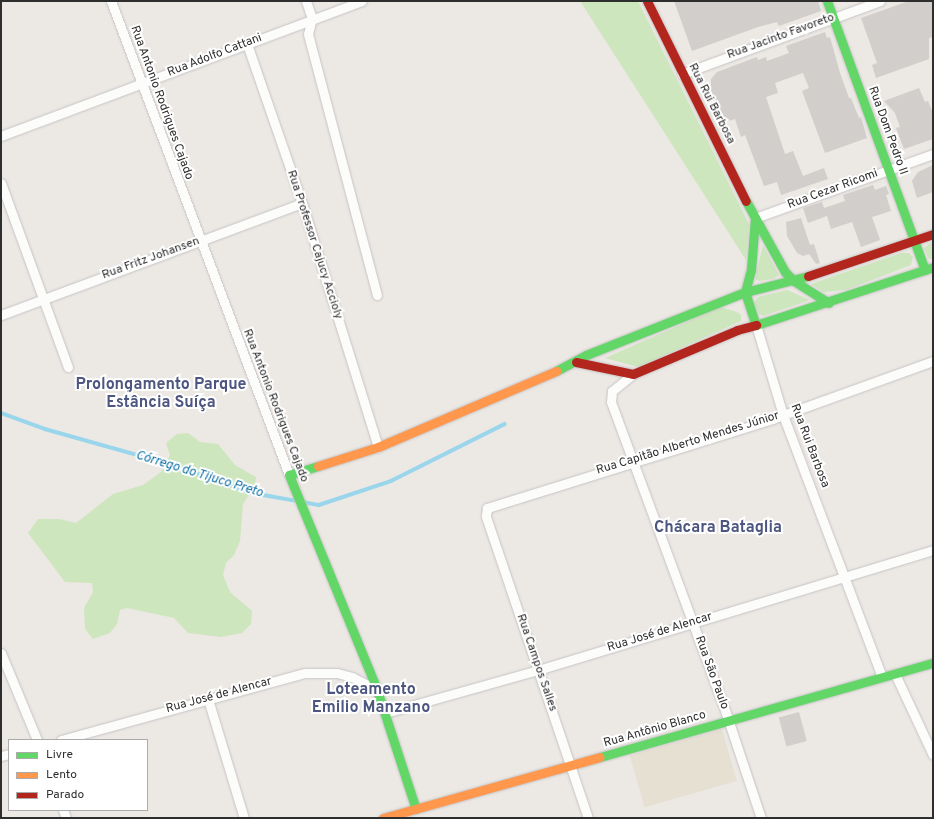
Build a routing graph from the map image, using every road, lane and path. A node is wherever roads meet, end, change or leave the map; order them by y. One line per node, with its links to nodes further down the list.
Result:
1 (111, 1): 11 (street, Rua Antonio Rodrigues Cajado)
2 (306, 1): 7 (street)
3 (362, 1): 7 (street, Rua Adolfo Cattani)
4 (647, 1): 10 (street, Rua Rui Barbosa)
5 (828, 1): 8 (street, Rua Dom Pedro II)
6 (880, 1): 8 (street, Rua Jacinto Favoreto)
7 (312, 18): 9 (street, Rua Adolfo Cattani); 24 (street)
8 (834, 19): 10 (street, Rua Jacinto Favoreto); 14 (street, Rua Dom Pedro II)
9 (247, 44): 11 (street, Rua Adolfo Cattani); 16 (street, Rua Professor Cajucy Accioly)
10 (682, 74): 17 (street, Rua Rui Barbosa)
11 (142, 84): 12 (street, Rua Adolfo Cattani); 20 (street, Rua Antonio Rodrigues Cajado)
12 (1, 136)
13 (933, 154): 14 (street, Rua Cezar Ricomi)
14 (888, 170): 17 (street, Rua Cezar Ricomi); 19 (street, Rua Dom Pedro II)
15 (1, 183): 25 (street)
16 (302, 203): 20 (street, Rua Fritz Johansen); 34 (street, Rua Professor Cajucy Accioly)
17 (755, 218): 22 (street, Rua Rui Barbosa); 23 (street)
18 (933, 234): 19 (street)
19 (914, 241): 21 (street, Rua Dom Pedro II); 22 (street)
20 (199, 242): 25 (street, Rua Fritz Johansen); 36 (street, Rua Antonio Rodrigues Cajado)
21 (929, 268): 26 (street)
22 (794, 281): 23 (street); 26 (street, Rua Rui Barbosa)
23 (745, 292): 28 (street, Rua Rui Barbosa); 30 (street)
24 (377, 295)
25 (45, 299): 27 (street, Rua Fritz Johansen); 31 (street)
26 (829, 303): 28 (street)
27 (1, 315)
28 (756, 325): 32 (street); 33 (street, Rua Rui Barbosa)
29 (933, 361): 33 (street, Rua Capitão Alberto Mendes Júnior)
30 (576, 362): 32 (street); 34 (street)
31 (68, 367)
32 (633, 374): 35 (street, Rua São Paulo)
33 (784, 415): 35 (street, Rua Capitão Alberto Mendes Júnior); 39 (street, Rua Rui Barbosa)
34 (378, 448): 36 (street)
35 (632, 462): 37 (street, Rua Capitão Alberto Mendes Júnior); 40 (street, Rua São Paulo)
36 (290, 478): 46 (street, Rua Antonio Rodrigues Cajado)
37 (487, 508): 43 (street, Rua Campos Salles)
38 (933, 550): 39 (street, Rua José de Alencar)
39 (846, 578): 40 (street, Rua José de Alencar); 45 (street, Rua Rui Barbosa)
40 (693, 623): 43 (street, Rua José de Alencar); 49 (street, Rua São Paulo)
41 (1, 653): 50 (street)
42 (933, 663): 44 (street, Rua Antônio Blanco)
43 (538, 670): 48 (street, Rua José de Alencar); 53 (street, Rua Campos Salles)
44 (895, 674): 45 (street, Rua Antônio Blanco); 52 (street)
45 (882, 678): 49 (street, Rua Antônio Blanco)
46 (377, 690): 47 (street, Rua José de Alencar); 48 (street, Rua Antonio Rodrigues Cajado)
47 (208, 699): 51 (street, Rua José de Alencar); 55 (street)
48 (385, 713): 54 (street, Rua Antonio Rodrigues Cajado)
49 (729, 722): 53 (street, Rua Antônio Blanco); 58 (street, Rua São Paulo)
50 (37, 739)
51 (65, 739)
52 (933, 755)
53 (571, 767): 54 (street, Rua Antônio Blanco); 57 (street, Rua Campos Salles)
54 (417, 814): 56 (street, Rua Antônio Blanco)
55 (244, 818)
56 (383, 818)
57 (588, 818)
58 (761, 818)

